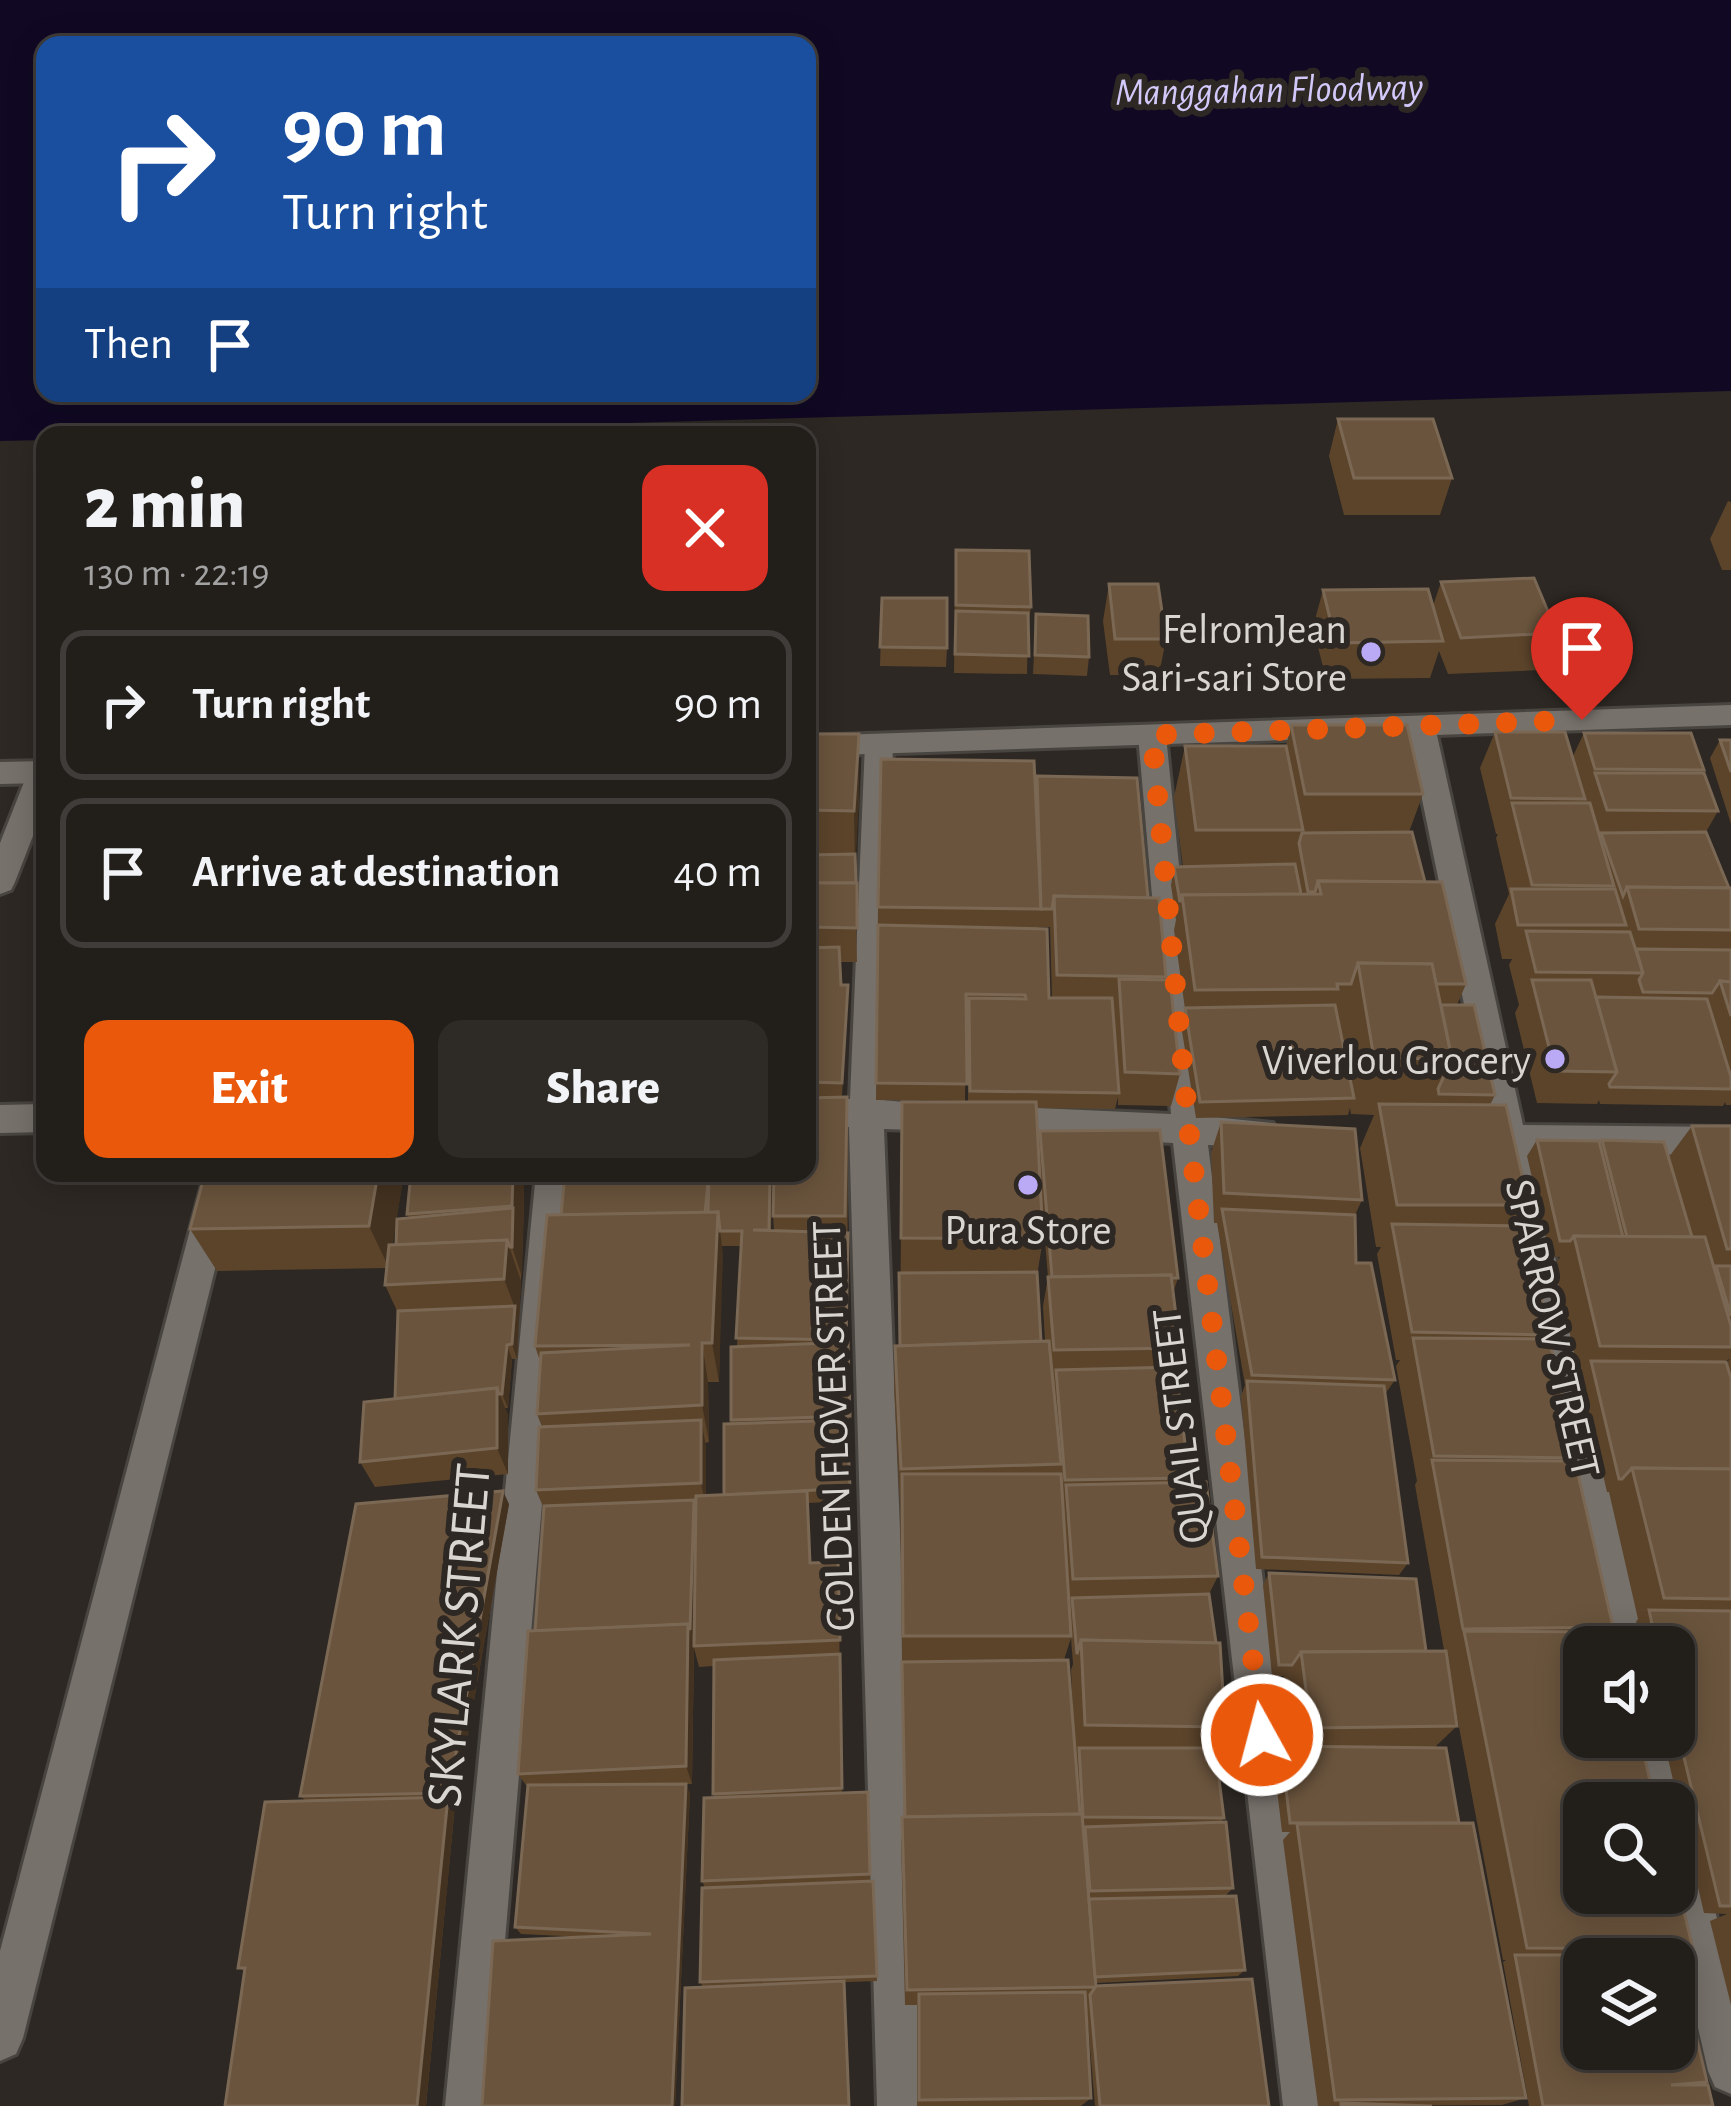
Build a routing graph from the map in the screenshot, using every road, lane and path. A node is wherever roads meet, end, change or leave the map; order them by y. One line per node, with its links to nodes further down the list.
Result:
1 (1731, 716): 2 (street)
2 (1662, 718): 3 (street); 7 (street)
3 (1421, 726): 4 (street); 19 (street, SPARROW STREET)
4 (1152, 735): 5 (street); 16 (street, QUAIL STREET)
5 (879, 744): 6 (street); 13 (street, GOLDEN FLOVER STREET)
6 (816, 746)
7 (1673, 751)
8 (36, 772): 9 (street)
9 (0, 773)
10 (36, 792): 11 (street)
11 (0, 883)
12 (816, 1111): 13 (street)
13 (866, 1113): 16 (street); 28 (street, GOLDEN FLOVER STREET)
14 (36, 1118): 15 (street)
15 (0, 1119)
16 (1189, 1131): 17 (street); 29 (street, QUAIL STREET)
17 (1304, 1134)
18 (1464, 1138): 19 (street)
19 (1509, 1139): 20 (street); 23 (street, SPARROW STREET)
20 (1731, 1142)
21 (220, 1182): 25 (street)
22 (552, 1182): 27 (street, SKYLARK STREET)
23 (1625, 1626)
24 (1694, 1914): 26 (street)
25 (0, 2038)
26 (1731, 2071)
27 (468, 2106)
28 (900, 2106)
29 (1306, 2106)

